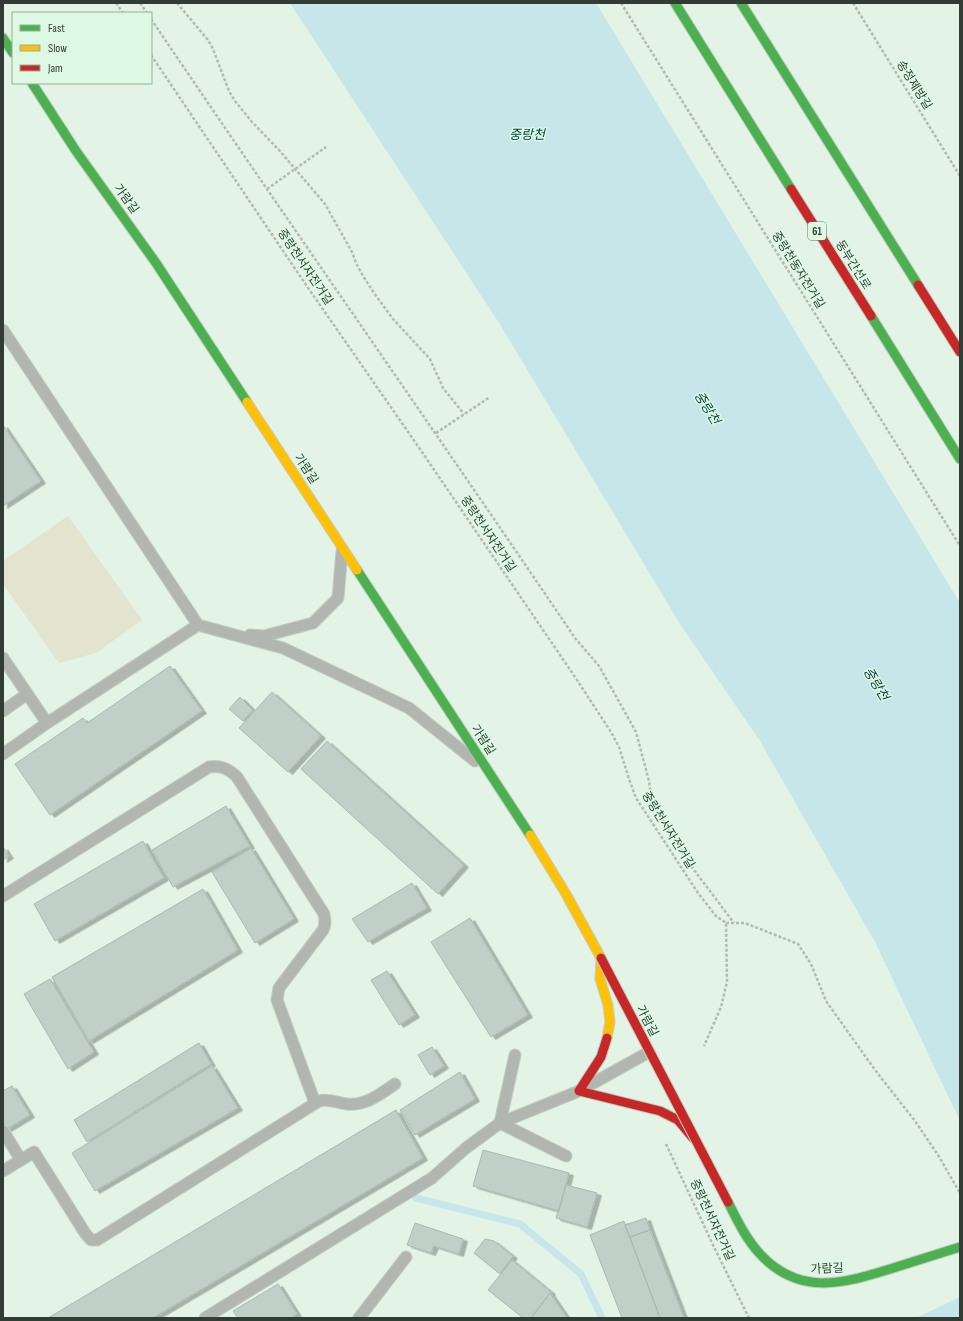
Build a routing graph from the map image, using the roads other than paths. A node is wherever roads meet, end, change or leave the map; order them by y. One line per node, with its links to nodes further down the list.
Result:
1 (675, 3): 8 (main road, 동부간선로 / 61)
2 (741, 3): 7 (main road)
3 (3, 38): 4 (main road)
4 (12, 52)
5 (33, 84): 9 (main road, 가람길)
6 (3, 330): 10 (lane)
7 (960, 352)
8 (960, 459)
9 (342, 546): 11 (lane); 17 (main road, 가람길)
10 (198, 625): 11 (lane); 15 (lane)
11 (225, 634): 17 (lane)
12 (3, 658): 13 (lane)
13 (27, 694): 14 (lane); 15 (lane)
14 (3, 710)
15 (47, 723): 16 (lane)
16 (3, 754)
17 (491, 774): 19 (main road, 가람길)
18 (3, 896): 24 (lane)
19 (601, 958): 20 (main road, 가람길, bridge); 23 (main road)
20 (649, 1052): 23 (lane); 27 (main road, 가람길, bridge)
21 (515, 1054): 25 (lane)
22 (395, 1084): 24 (lane)
23 (579, 1091): 25 (lane); 27 (main road)
24 (316, 1103): 29 (lane)
25 (500, 1123): 28 (lane); 33 (lane)
26 (3, 1131): 29 (lane)
27 (696, 1140): 31 (main road, 가람길, bridge)
28 (566, 1156)
29 (21, 1160): 30 (lane)
30 (3, 1172)
31 (960, 1247)
32 (406, 1257): 34 (lane)
33 (205, 1318)
34 (358, 1318)

